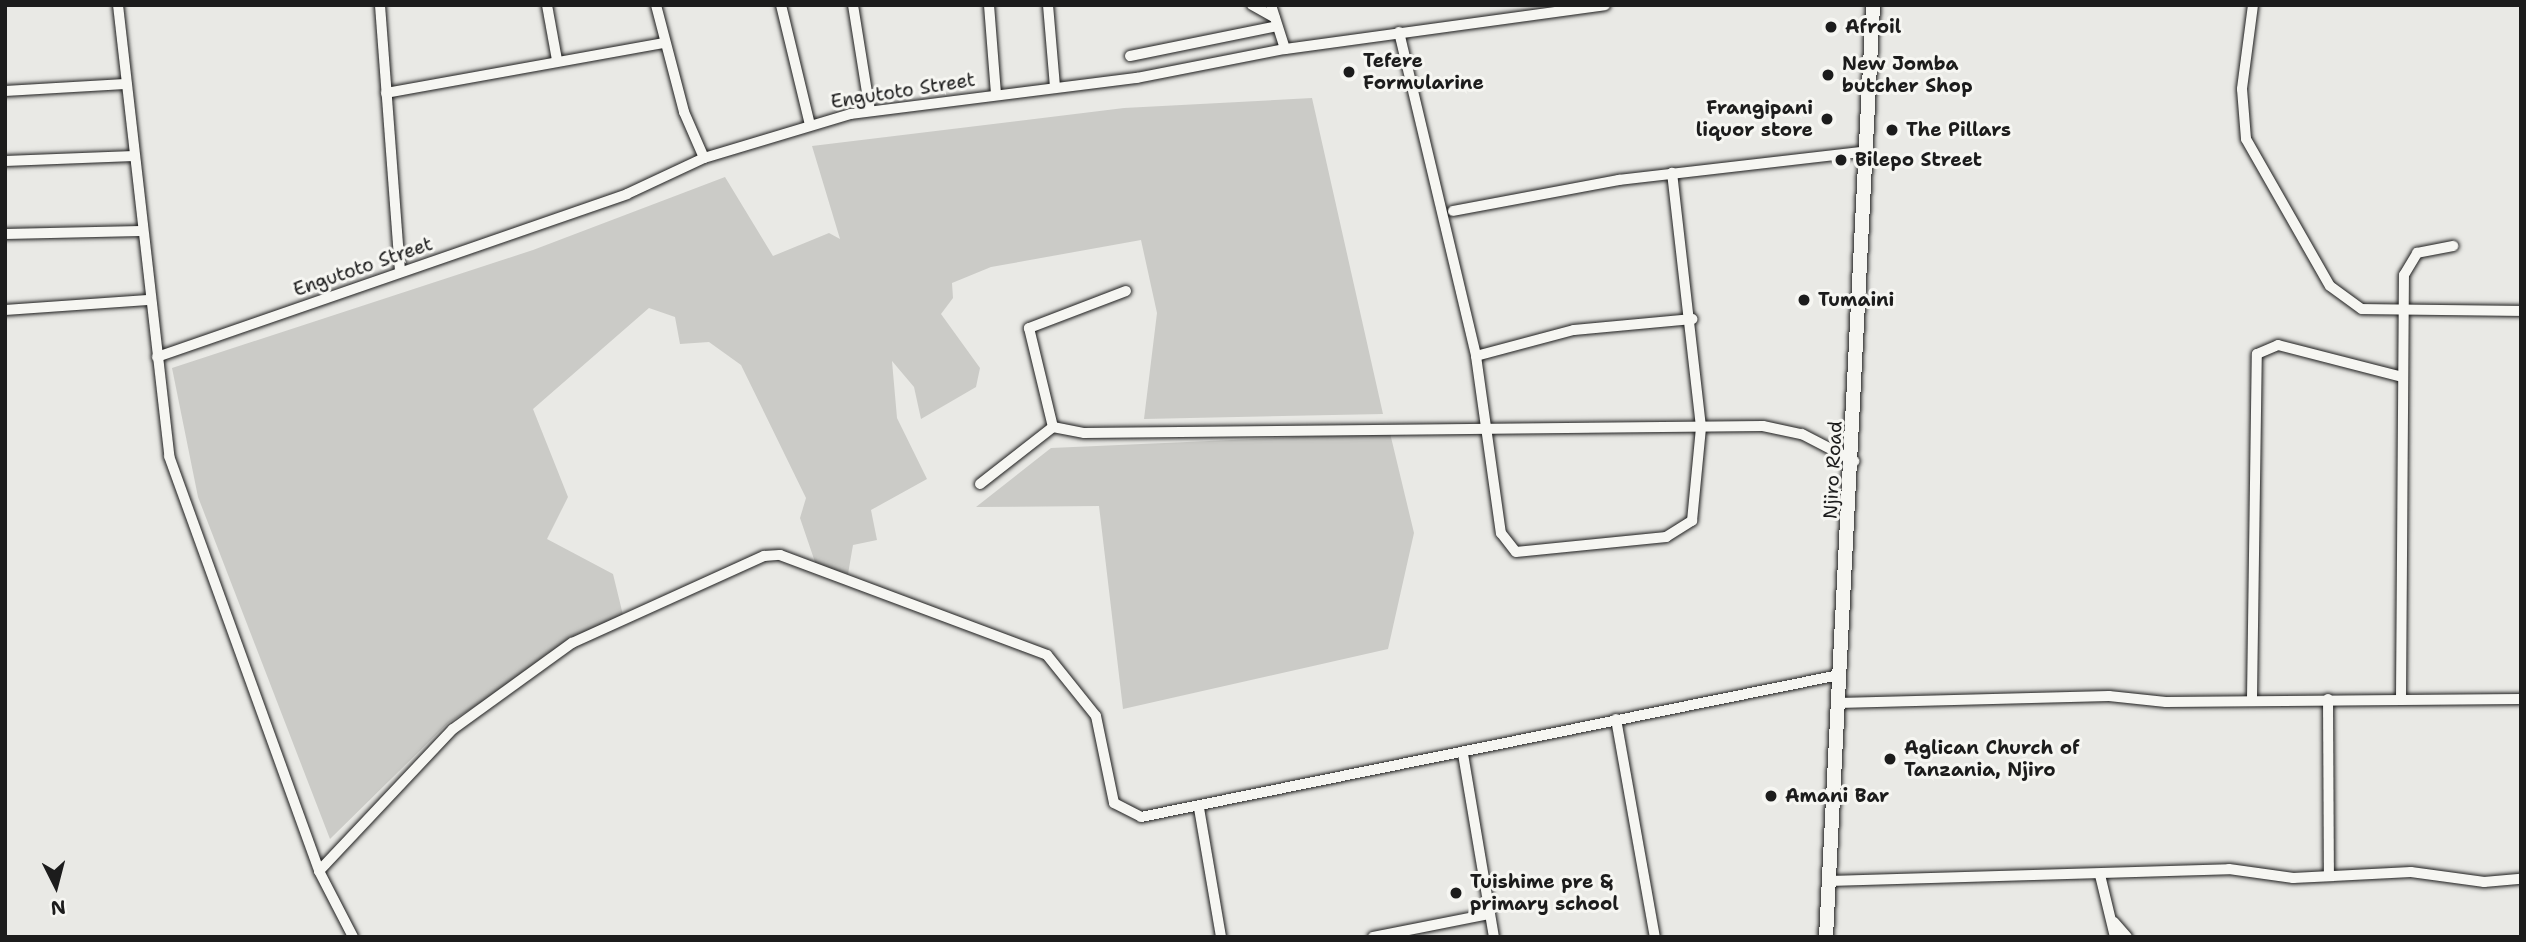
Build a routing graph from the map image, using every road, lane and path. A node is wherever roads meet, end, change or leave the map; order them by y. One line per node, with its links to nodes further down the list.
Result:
1 (118, 5): 20 (street)
2 (380, 5): 23 (street)
3 (547, 5): 19 (street)
4 (656, 5): 16 (street)
5 (781, 5): 26 (street)
6 (853, 5): 25 (street)
7 (989, 5): 24 (street)
8 (1048, 5): 21 (street)
9 (1252, 5): 14 (street)
10 (1605, 5): 13 (street, Engutoto Street)
11 (1873, 5): 27 (street, Njiro Road)
12 (2253, 5): 40 (street)
13 (1571, 8): 15 (street, Engutoto Street)
14 (1273, 12): 17 (street); 18 (street)
15 (1399, 32): 17 (street, Engutoto Street); 43 (street)
16 (664, 43): 19 (street); 29 (street)
17 (1285, 49): 21 (street, Engutoto Street)
18 (1130, 56)
19 (557, 60): 23 (street)
20 (125, 84): 22 (street); 28 (street)
21 (1055, 86): 24 (street, Engutoto Street)
22 (5, 91)
23 (386, 93): 36 (street)
24 (996, 94): 25 (street, Engutoto Street)
25 (870, 111): 26 (street, Engutoto Street)
26 (810, 125): 29 (street, Engutoto Street)
27 (1862, 152): 31 (street); 49 (street, Njiro Road)
28 (134, 156): 30 (street); 33 (street)
29 (704, 158): 36 (street, Engutoto Street)
30 (5, 162)
31 (1672, 173): 32 (street); 42 (street)
32 (1453, 211)
33 (141, 232): 34 (street); 38 (street)
34 (5, 234)
35 (2453, 246): 40 (street)
36 (400, 269): 44 (street, Engutoto Street)
37 (1126, 291): 46 (street)
38 (148, 300): 39 (street); 44 (street)
39 (5, 310)
40 (2403, 311): 41 (street); 45 (street)
41 (2521, 311)
42 (1692, 319): 43 (street); 47 (street)
43 (1476, 356): 48 (street)
44 (157, 357): 60 (street)
45 (2403, 377): 52 (street); 54 (street)
46 (1053, 427): 48 (street); 50 (street)
47 (1701, 428): 48 (street); 48 (street); 49 (street)
48 (1485, 429)
49 (1854, 461): 51 (street, Njiro Road)
50 (980, 485)
51 (1839, 675): 56 (street, Njiro Road); 57 (street)
52 (2252, 698): 53 (street); 56 (street)
53 (2328, 699): 54 (street); 62 (street)
54 (2401, 699): 55 (street)
55 (2521, 699)
56 (1838, 703): 64 (street, Njiro Road)
57 (1616, 719): 58 (street); 71 (street)
58 (1463, 754): 59 (street); 65 (street)
59 (1199, 808): 60 (street); 68 (street)
60 (319, 871): 67 (street)
61 (2100, 875): 62 (street); 64 (street); 66 (street)
62 (2329, 876): 63 (street)
63 (2521, 879)
64 (1829, 881): 72 (street, Njiro Road)
65 (1489, 914): 69 (street); 70 (street)
66 (2114, 922): 73 (street); 74 (street)
67 (353, 937)
68 (1221, 937)
69 (1373, 937)
70 (1494, 937)
71 (1655, 937)
72 (1826, 937)
73 (2115, 937)
74 (2127, 937)

